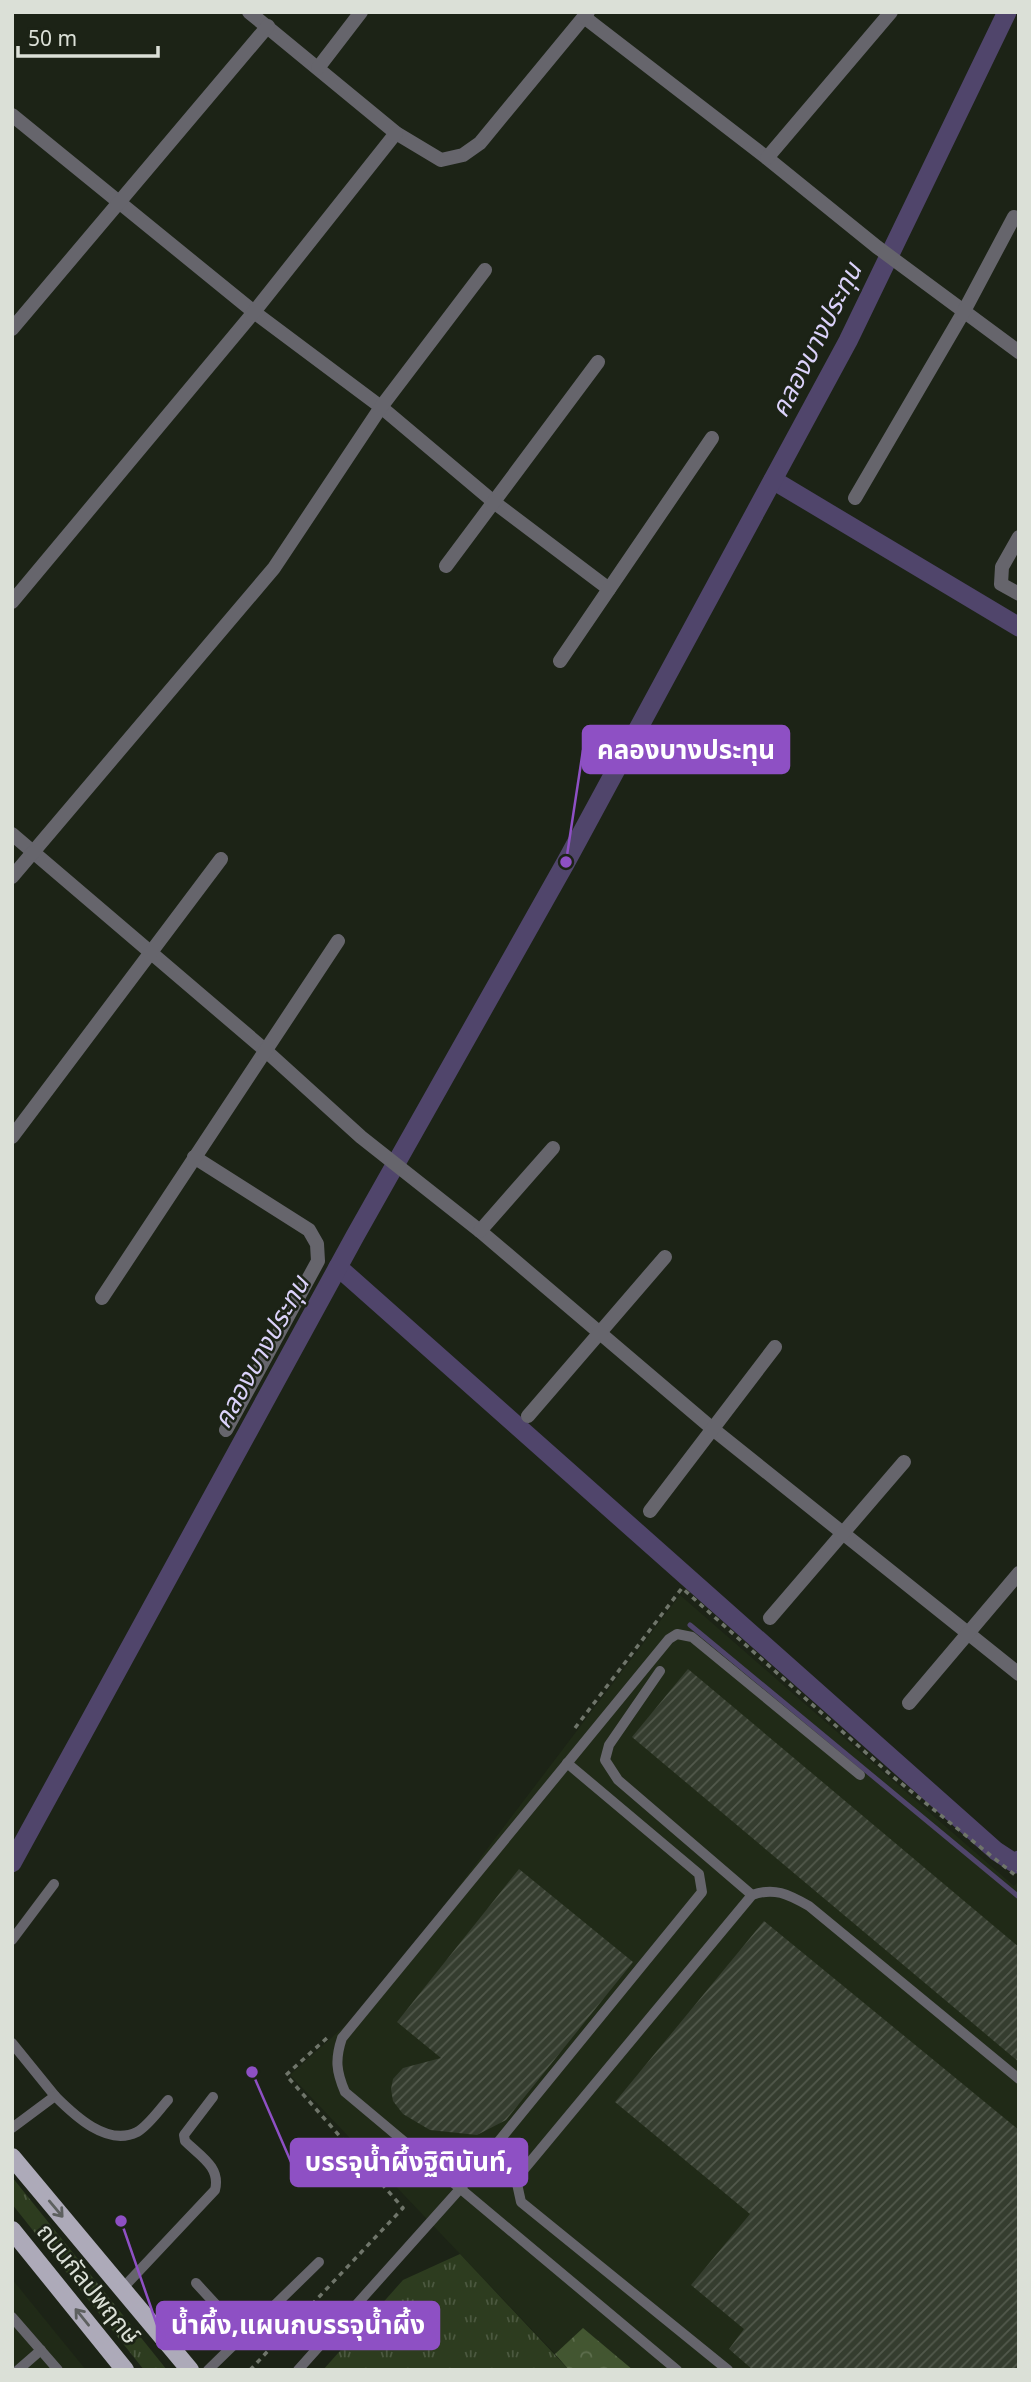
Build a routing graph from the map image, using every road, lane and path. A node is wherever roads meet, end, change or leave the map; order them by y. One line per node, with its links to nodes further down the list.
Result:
1 (250, 12): 5 (street)
2 (361, 12): 6 (street)
3 (891, 12): 9 (street)
4 (586, 15): 8 (street); 9 (street)
5 (268, 26): 6 (street); 10 (street)
6 (318, 68): 8 (street)
7 (12, 115): 10 (street)
8 (396, 133): 13 (street)
9 (767, 158): 14 (street)
10 (120, 204): 13 (street); 15 (street)
11 (1014, 217): 14 (street)
12 (485, 270): 18 (street)
13 (254, 312): 18 (street); 26 (street)
14 (963, 313): 16 (street); 20 (street)
15 (12, 329)
16 (1019, 352)
17 (598, 362): 21 (street)
18 (381, 407): 21 (street); 29 (street)
19 (712, 438): 24 (street)
20 (855, 498)
21 (495, 503): 23 (street); 24 (street)
22 (1019, 537): 25 (street)
23 (446, 566)
24 (609, 589): 27 (street)
25 (1019, 594)
26 (12, 602)
27 (560, 661)
28 (12, 834): 29 (street)
29 (33, 851): 31 (street); 33 (street)
30 (221, 859): 33 (street)
31 (12, 877)
32 (338, 941): 34 (street)
33 (151, 953): 34 (street); 35 (street)
34 (265, 1050): 37 (street); 38 (street)
35 (12, 1137)
36 (553, 1148): 38 (street)
37 (194, 1157): 40 (street); 44 (street)
38 (480, 1231): 41 (street)
39 (665, 1257): 41 (street)
40 (102, 1298)
41 (598, 1334): 43 (street); 45 (street)
42 (775, 1347): 45 (street)
43 (528, 1416)
44 (226, 1430)
45 (714, 1430): 47 (street); 48 (street)
46 (904, 1462): 48 (street)
47 (650, 1511)
48 (843, 1533): 50 (street); 51 (street)
49 (1019, 1573): 51 (street)
50 (770, 1618)
51 (967, 1632): 53 (street); 54 (street)
52 (660, 1671): 60 (lane)
53 (1019, 1674)
54 (909, 1703)
55 (569, 1736): 58 (path)
56 (567, 1763): 57 (lane); 70 (lane); 70 (lane)
57 (860, 1775)
58 (1019, 1870)
59 (54, 1884): 61 (lane)
60 (752, 1895): 64 (lane); 86 (lane)
61 (12, 1940)
62 (338, 2028): 83 (path)
63 (12, 2043): 65 (lane)
64 (1019, 2079)
65 (55, 2096): 67 (lane); 68 (lane)
66 (213, 2097): 74 (lane)
67 (168, 2100)
68 (12, 2128)
69 (12, 2157): 74 (main road, ถนนกัลปพฤกษ์, one-way to 74)
70 (459, 2190): 84 (lane); 85 (lane)
71 (12, 2230): 80 (main road, ถนนกัลปพฤกษ์, one-way to 71)
72 (319, 2262): 76 (lane)
73 (196, 2283): 76 (lane)
74 (122, 2288): 81 (main road, ถนนกัลปพฤกษ์)
75 (12, 2317): 77 (lane)
76 (243, 2334): 82 (lane)
77 (41, 2350): 78 (lane); 79 (lane)
78 (18, 2370)
79 (58, 2370)
80 (125, 2370)
81 (190, 2370)
82 (208, 2370)
83 (250, 2370)
84 (298, 2370)
85 (677, 2370)
86 (728, 2370)

